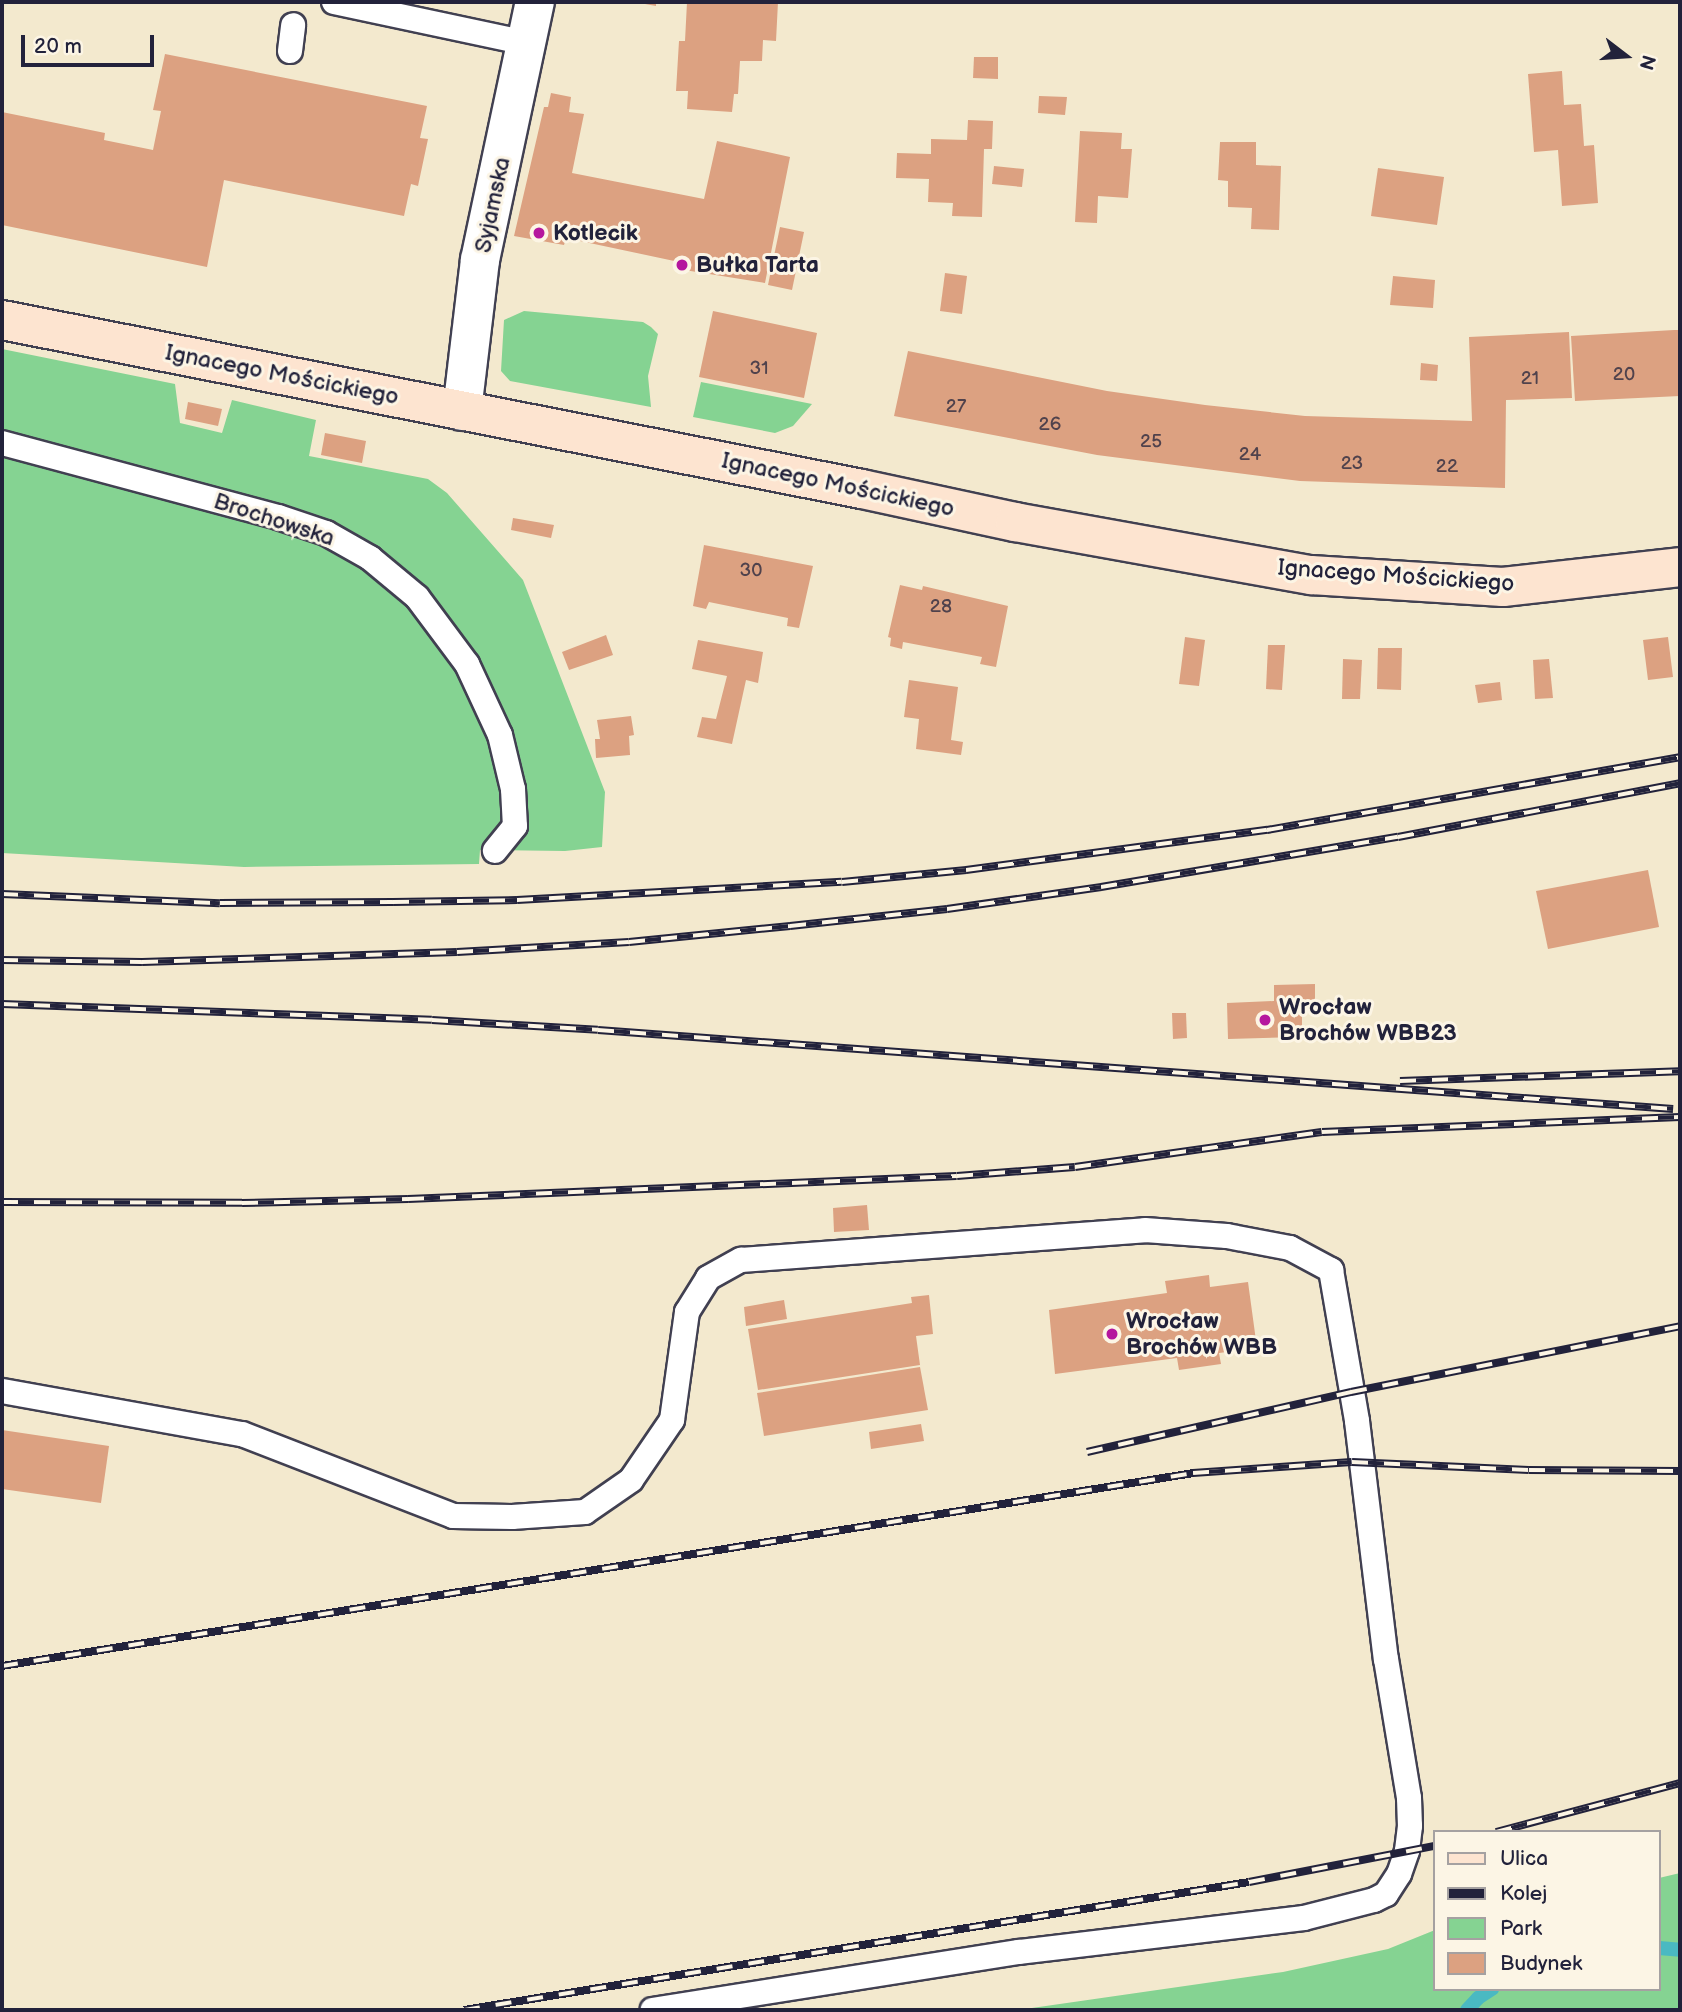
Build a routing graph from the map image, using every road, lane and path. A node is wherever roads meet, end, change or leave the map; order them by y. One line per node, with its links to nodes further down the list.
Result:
1 (334, 2): 4 (lane)
2 (535, 2): 4 (street, Syjamska)
3 (293, 25): 5 (lane)
4 (527, 43): 7 (street, Syjamska)
5 (290, 51)
6 (2, 320): 7 (street, Ignacego Mościckiego)
7 (462, 411): 9 (street, Ignacego Mościckiego)
8 (2, 443): 10 (lane, Brochowska)
9 (1680, 567)
10 (495, 851)
11 (2, 1391): 12 (lane)
12 (653, 2010)

